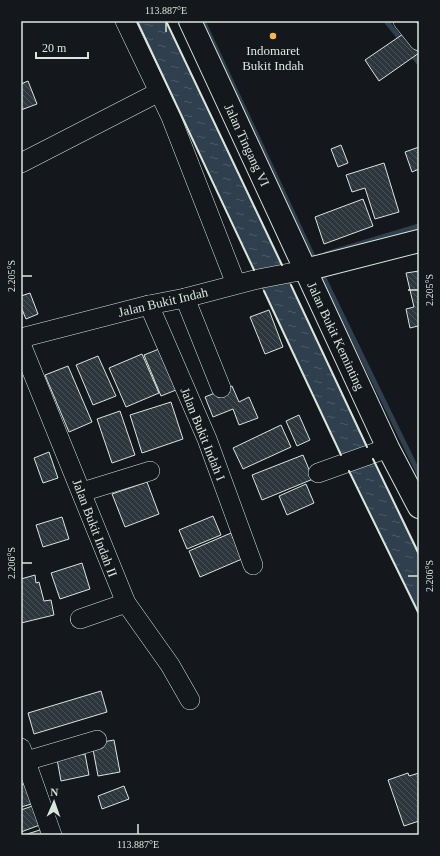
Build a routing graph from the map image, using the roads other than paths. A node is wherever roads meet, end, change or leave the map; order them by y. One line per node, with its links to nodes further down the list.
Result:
1 (125, 21): 5 (street)
2 (190, 21): 8 (main road, Jalan Tingang VI)
3 (403, 21): 4 (street)
4 (419, 41)
5 (159, 92): 6 (street); 9 (street)
6 (21, 163)
7 (419, 241): 8 (main road, Jalan Bukit Keminting)
8 (295, 271): 9 (street, Jalan Bukit Indah); 15 (main road, Jalan Bukit Keminting)
9 (236, 284): 10 (street, Jalan Bukit Indah)
10 (185, 298): 11 (street, Jalan Bukit Indah); 14 (street)
11 (149, 305): 12 (street, Jalan Bukit Indah); 20 (street, Jalan Bukit Indah I)
12 (21, 338)
13 (21, 344): 18 (street, Jalan Bukit Indah II)
14 (220, 388)
15 (379, 451): 17 (street); 19 (main road, Jalan Bukit Keminting)
16 (150, 471): 18 (street)
17 (318, 473)
18 (82, 492): 21 (street, Jalan Bukit Indah II)
19 (419, 507)
20 (253, 565)
21 (126, 603): 22 (street); 23 (street, Jalan Bukit Indah II)
22 (80, 619)
23 (190, 700)
24 (97, 740): 25 (street)
25 (23, 754): 26 (street)
26 (52, 835)

